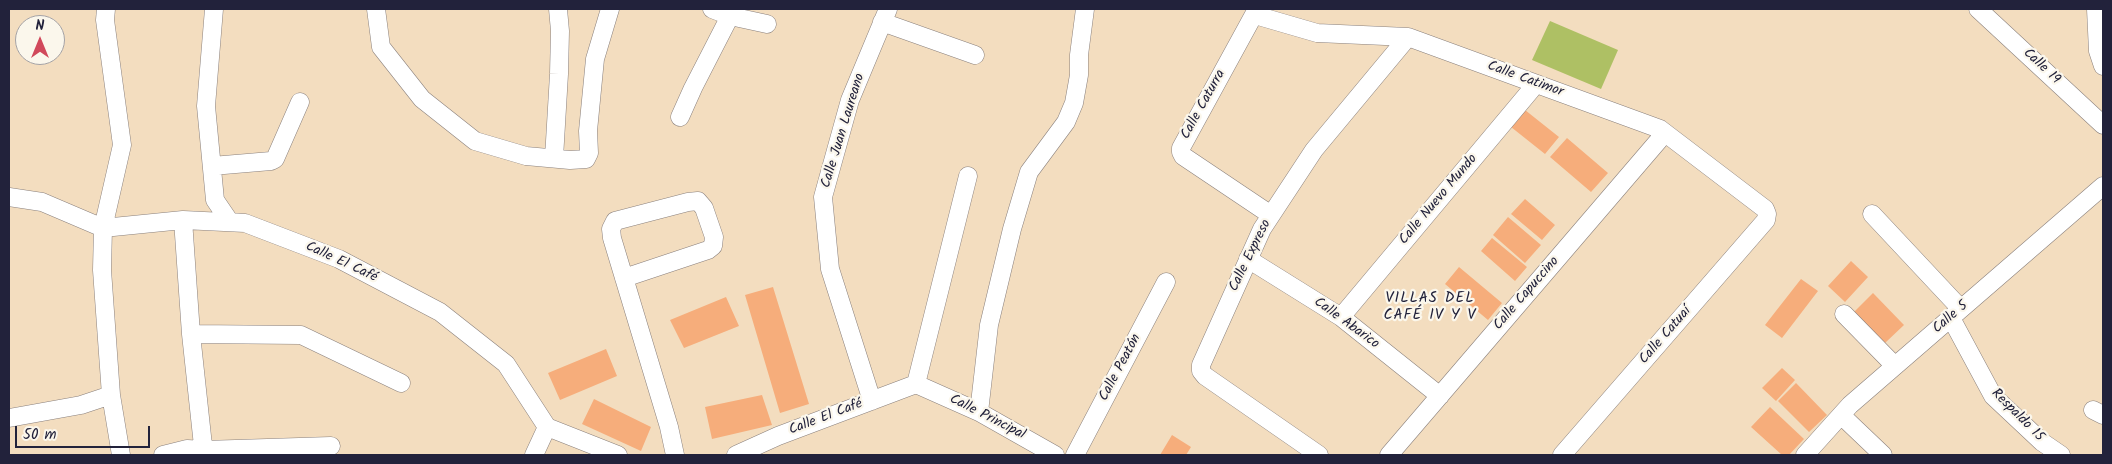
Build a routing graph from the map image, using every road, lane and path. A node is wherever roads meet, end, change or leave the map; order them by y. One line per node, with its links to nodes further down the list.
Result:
1 (106, 9): 32 (street)
2 (214, 9): 23 (street)
3 (376, 9): 22 (street)
4 (558, 9): 22 (street)
5 (610, 9): 22 (street)
6 (712, 9): 12 (street)
7 (1086, 9): 46 (street)
8 (1978, 9): 20 (street, Calle 19)
9 (2096, 9): 16 (street)
10 (1256, 12): 14 (street, Calle Catimor); 29 (street, Calle Caturra)
11 (885, 15): 15 (street); 45 (street, Calle Juan Laureano)
12 (730, 16): 13 (street); 19 (street)
13 (767, 24)
14 (1408, 37): 17 (street, Calle Catimor); 29 (street, Calle Expreso)
15 (975, 56)
16 (2103, 66)
17 (1536, 84): 21 (street, Calle Catimor); 38 (street, Calle Nuevo Mundo)
18 (300, 102): 23 (street)
19 (680, 117)
20 (2103, 125)
21 (1665, 133): 27 (street, Calle Catimor); 44 (street, Calle Capuccino)
22 (554, 158)
23 (212, 166): 31 (street)
24 (968, 176): 42 (street)
25 (2103, 186): 37 (street, Calle 5)
26 (9, 197): 32 (street, Calle El Café)
27 (1767, 214): 62 (street, Calle Catuaí)
28 (1872, 214): 37 (street, Respaldo 15)
29 (1271, 215): 33 (street, Calle Expreso)
30 (183, 220): 31 (street, Calle El Café); 32 (street, Calle El Café); 39 (street)
31 (230, 222): 49 (street, Calle El Café)
32 (103, 228): 43 (street)
33 (1248, 260): 38 (street, Calle Abarico); 60 (street, Calle Expreso)
34 (624, 278): 34 (street); 56 (street)
35 (1166, 282): 59 (street, Calle Peatón)
36 (1844, 314): 40 (street)
37 (1956, 314): 40 (street, Calle 5); 65 (street, Respaldo 15)
38 (1341, 317): 44 (street, Calle Abarico)
39 (190, 334): 41 (street); 51 (street)
40 (1895, 366): 47 (street, Calle 5)
41 (401, 383)
42 (916, 384): 45 (street, Calle El Café); 46 (street, Calle Principal)
43 (111, 395): 48 (street); 52 (street)
44 (1440, 396): 61 (street, Calle Capuccino)
45 (872, 401): 57 (street, Calle El Café)
46 (979, 412): 58 (street, Calle Principal)
47 (1841, 415): 63 (street, Calle 5); 64 (street)
48 (9, 418)
49 (547, 427): 54 (street); 55 (street)
50 (331, 446): 51 (street)
51 (204, 453): 53 (street)
52 (122, 455)
53 (163, 455)
54 (534, 455)
55 (618, 455)
56 (675, 455)
57 (737, 455)
58 (1055, 455)
59 (1075, 455)
60 (1319, 455)
61 (1389, 455)
62 (1562, 455)
63 (1805, 455)
64 (1883, 455)
65 (2061, 455)

